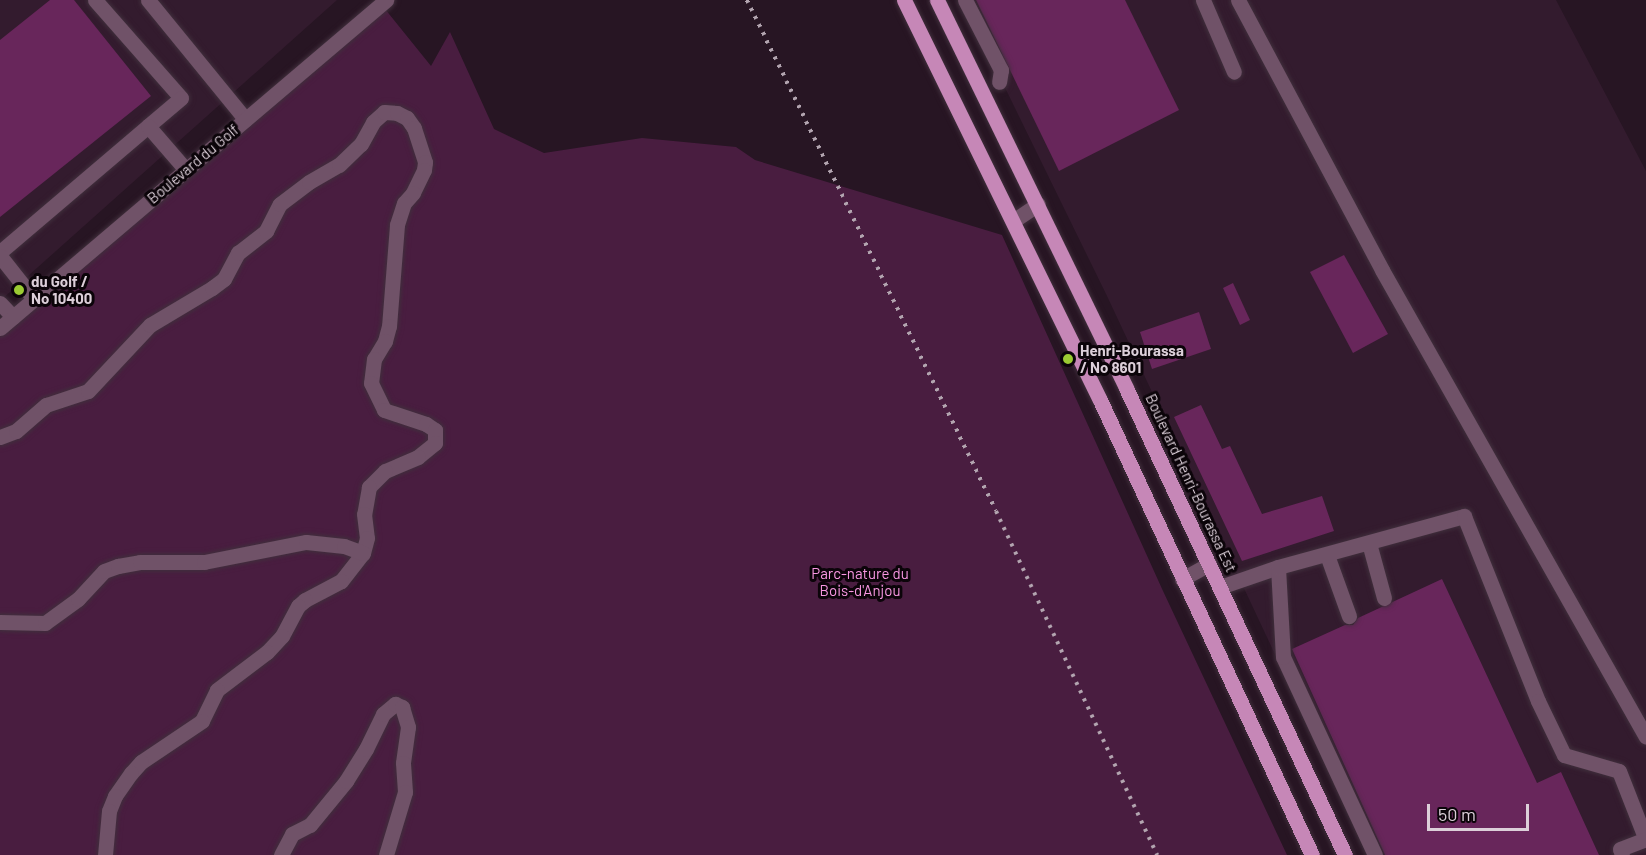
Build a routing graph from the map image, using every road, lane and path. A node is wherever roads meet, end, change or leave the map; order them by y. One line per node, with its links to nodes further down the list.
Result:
1 (95, 0): 12 (street)
2 (148, 0): 11 (street)
3 (386, 0): 11 (street, Boulevard du Golf)
4 (904, 0): 15 (main road)
5 (937, 0): 14 (main road, Boulevard Henri-Bourassa Est)
6 (965, 0): 10 (street)
7 (1203, 0): 9 (street)
8 (1238, 0): 32 (street)
9 (1234, 72)
10 (999, 82)
11 (245, 119): 13 (street, Boulevard du Golf)
12 (148, 126): 13 (street); 16 (street)
13 (186, 170): 17 (street, Boulevard du Golf)
14 (1038, 204): 15 (street); 25 (main road, Boulevard Henri-Bourassa Est)
15 (1013, 221): 27 (main road)
16 (0, 254): 17 (street)
17 (34, 299): 19 (street, Boulevard du Golf)
18 (0, 303): 19 (street)
19 (13, 317): 20 (street, Boulevard du Golf)
20 (0, 328)
21 (0, 437): 23 (street)
22 (1369, 543): 24 (street); 29 (street); 33 (street)
23 (363, 553): 31 (street); 35 (street)
24 (1327, 555): 26 (street); 30 (street)
25 (1209, 564): 27 (street); 28 (main road, Boulevard Henri-Bourassa Est)
26 (1278, 567): 28 (street); 34 (street)
27 (1182, 579): 38 (main road)
28 (1220, 586): 39 (main road, Boulevard Henri-Bourassa Est)
29 (1384, 598)
30 (1349, 616)
31 (0, 622)
32 (1646, 737)
33 (1646, 840): 40 (street)
34 (1369, 853)
35 (105, 855)
36 (281, 855): 37 (street)
37 (386, 855)
38 (1312, 855)
39 (1345, 855)
40 (1622, 855)

